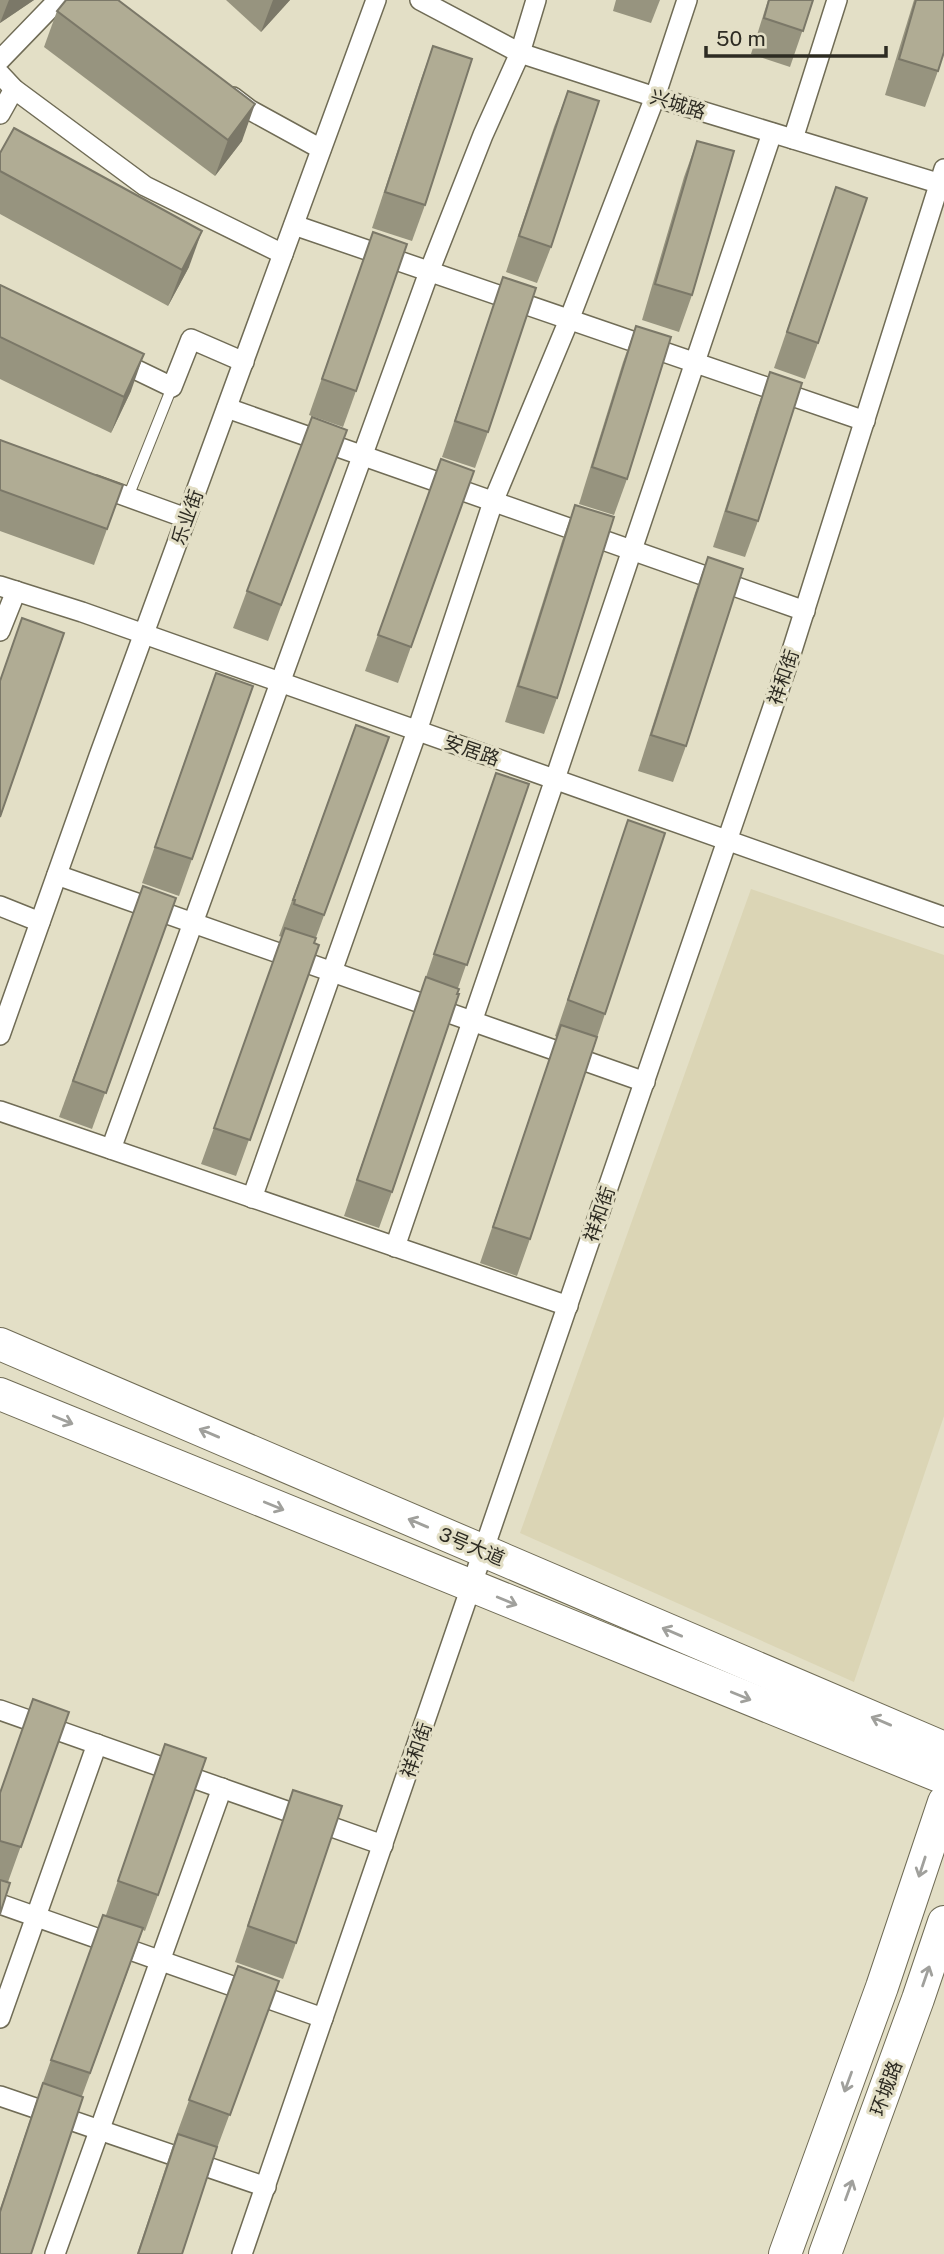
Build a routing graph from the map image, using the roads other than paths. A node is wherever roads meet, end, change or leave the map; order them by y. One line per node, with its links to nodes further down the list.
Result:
1 (58, 0): 8 (street)
2 (376, 0): 16 (street, 乐业街)
3 (420, 0): 7 (street, 兴城路)
4 (536, 0): 7 (street)
5 (687, 0): 12 (street)
6 (837, 0): 15 (street)
7 (520, 52): 12 (street, 兴城路); 20 (street)
8 (0, 61)
9 (0, 74): 11 (street)
10 (218, 85): 16 (street)
11 (14, 89): 13 (street); 19 (street)
12 (655, 97): 14 (street, 兴城路); 21 (street)
13 (0, 114)
14 (772, 133): 15 (street, 兴城路); 24 (street)
15 (793, 139): 17 (street, 兴城路)
16 (321, 149): 18 (street, 乐业街)
17 (942, 180): 27 (street, 祥和街)
18 (294, 225): 19 (street, 乐业街); 20 (street)
19 (283, 254): 23 (street, 乐业街)
20 (429, 272): 21 (street); 28 (street)
21 (569, 320): 24 (street); 31 (street)
22 (98, 351): 25 (street)
23 (244, 362): 25 (street); 26 (street, 乐业街)
24 (695, 363): 27 (street); 33 (street)
25 (172, 387): 30 (lane)
26 (227, 408): 28 (street); 32 (street, 乐业街)
27 (865, 421): 35 (street, 祥和街)
28 (361, 455): 31 (street); 38 (street)
29 (77, 478): 30 (street)
30 (128, 497): 32 (street)
31 (493, 502): 33 (street); 39 (street)
32 (186, 519): 37 (street, 乐业街)
33 (631, 551): 35 (street); 40 (street)
34 (8, 588): 36 (street); 37 (street, 安居路)
35 (805, 611): 41 (street, 祥和街)
36 (0, 631)
37 (144, 634): 38 (street, 安居路); 42 (street, 乐业街)
38 (279, 682): 39 (street, 安居路); 46 (street)
39 (417, 731): 40 (street, 安居路); 47 (street)
40 (555, 779): 41 (street, 安居路); 48 (street)
41 (727, 840): 44 (street, 安居路); 50 (street, 祥和街)
42 (57, 875): 45 (street, 乐业街); 46 (street)
43 (0, 906): 45 (street)
44 (944, 917)
45 (40, 922): 49 (street, 乐业街)
46 (192, 923): 47 (street); 52 (street)
47 (332, 972): 48 (street); 53 (street)
48 (472, 1021): 50 (street); 54 (street)
49 (0, 1035)
50 (645, 1082): 55 (street, 祥和街)
51 (0, 1111): 52 (street)
52 (111, 1149): 53 (street)
53 (252, 1198): 54 (street)
54 (395, 1247): 55 (street)
55 (568, 1306): 58 (street, 祥和街)
56 (0, 1343): 58 (main road, 3号大道, one-way to 56)
57 (0, 1394): 59 (main road, 3号大道, one-way to 59)
58 (484, 1551): 59 (street, 祥和街); 62 (main road, 3号大道, one-way to 58)
59 (472, 1587): 63 (main road, 3号大道, one-way to 63); 66 (street, 祥和街)
60 (0, 1710): 61 (street)
61 (97, 1744): 64 (street); 68 (street)
62 (944, 1748)
63 (944, 1778)
64 (222, 1788): 66 (street); 70 (street)
65 (944, 1802): 78 (main road, one-way to 78)
66 (383, 1845): 72 (street, 祥和街)
67 (0, 1904): 68 (street)
68 (36, 1916): 70 (street); 71 (street)
69 (944, 1922): 79 (main road, 环城路, one-way to 69)
70 (160, 1960): 72 (street); 74 (street)
71 (0, 2018)
72 (323, 2018): 75 (street, 祥和街)
73 (0, 2096): 74 (street)
74 (99, 2129): 75 (street); 76 (street)
75 (266, 2187): 77 (street, 祥和街)
76 (54, 2254)
77 (242, 2254)
78 (785, 2254)
79 (825, 2254)

